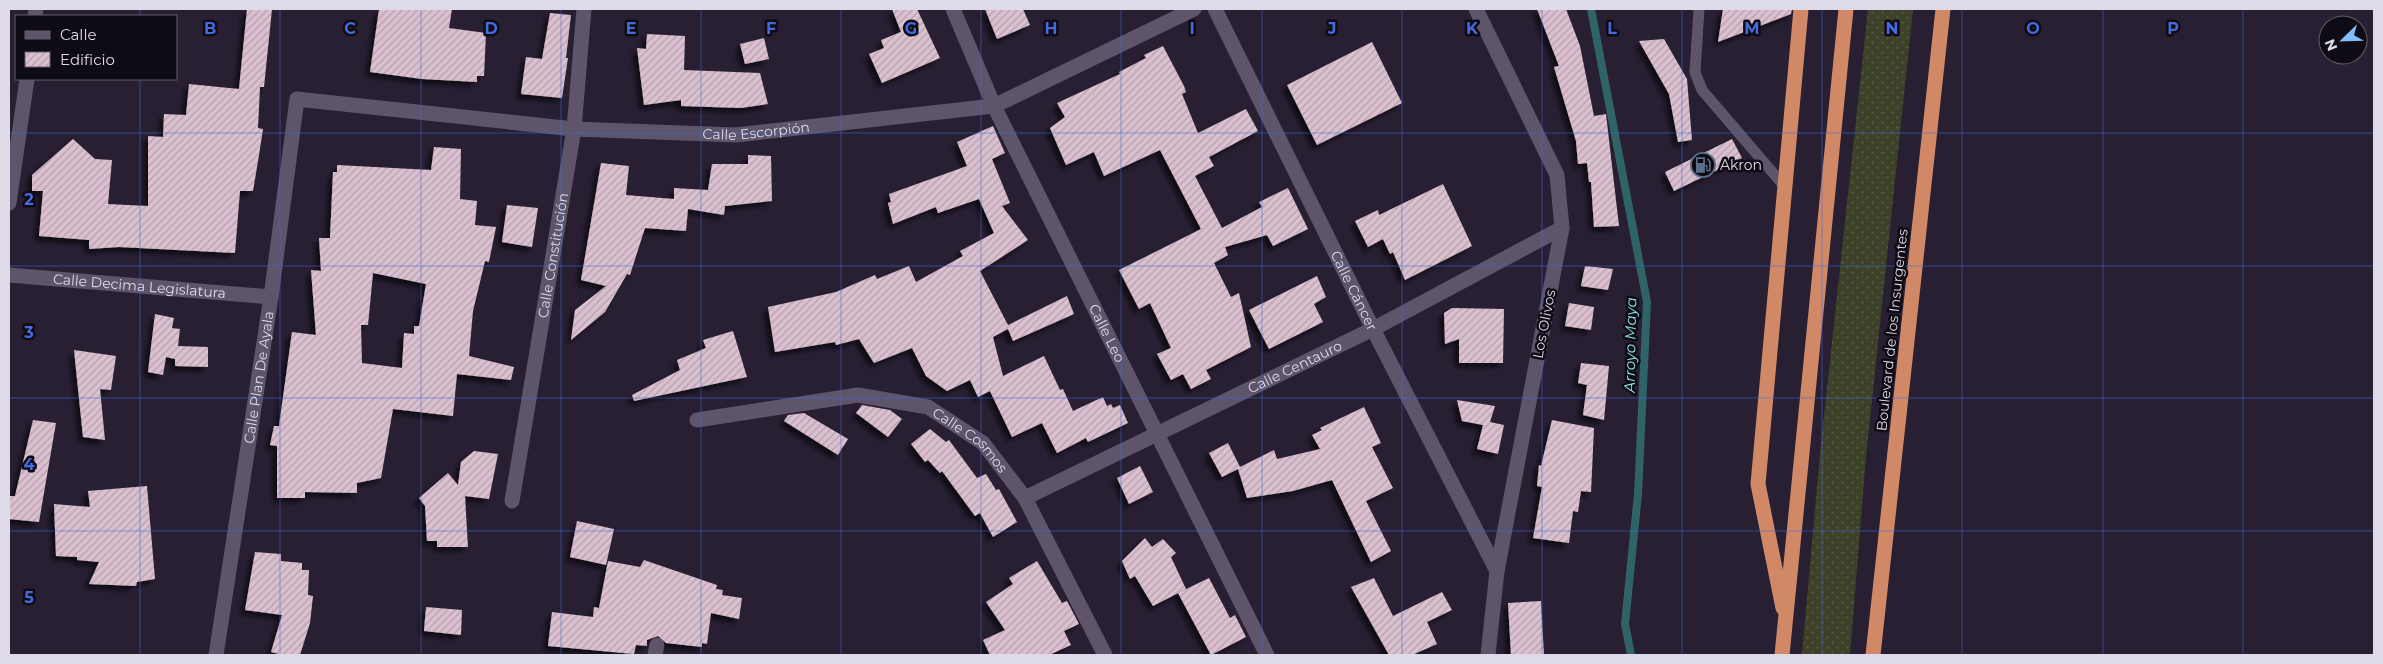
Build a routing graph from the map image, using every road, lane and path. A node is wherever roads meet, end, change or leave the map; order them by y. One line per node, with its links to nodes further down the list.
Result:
1 (584, 9): 13 (street, Calle Constitución)
2 (953, 9): 12 (street, Calle Leo)
3 (1194, 9): 12 (street, Calle Escorpión)
4 (1215, 9): 20 (street, Calle Cáncer)
5 (1476, 9): 17 (street, Los Olivos)
6 (1699, 9): 15 (lane)
7 (1801, 9): 15 (highway)
8 (1846, 9): 26 (highway)
9 (1943, 9): 32 (highway, Boulevard de los Insurgentes)
10 (27, 80): 14 (street)
11 (297, 99): 13 (street, Calle Escorpión); 19 (street, Calle Plan De Ayala)
12 (994, 106): 13 (street, Calle Escorpión); 22 (street, Calle Leo)
13 (574, 129): 24 (street, Calle Constitución)
14 (14, 145): 16 (street)
15 (1785, 187): 26 (highway)
16 (9, 203)
17 (1562, 228): 20 (street, Calle Centauro); 25 (street, Los Olivos)
18 (9, 275): 19 (street, Calle Decima Legislatura)
19 (271, 297): 27 (street, Calle Plan De Ayala)
20 (1373, 329): 22 (street, Calle Centauro); 25 (street, Calle Cáncer)
21 (697, 420): 23 (street, Calle Cosmos)
22 (1158, 435): 23 (street, Calle Centauro); 29 (street, Calle Leo)
23 (1025, 498): 28 (street, Calle Cosmos)
24 (512, 501)
25 (1497, 571): 30 (street, Los Olivos)
26 (1786, 623): 31 (highway)
27 (216, 655)
28 (1105, 655)
29 (1267, 655)
30 (1488, 655)
31 (1782, 655)
32 (1873, 655)

